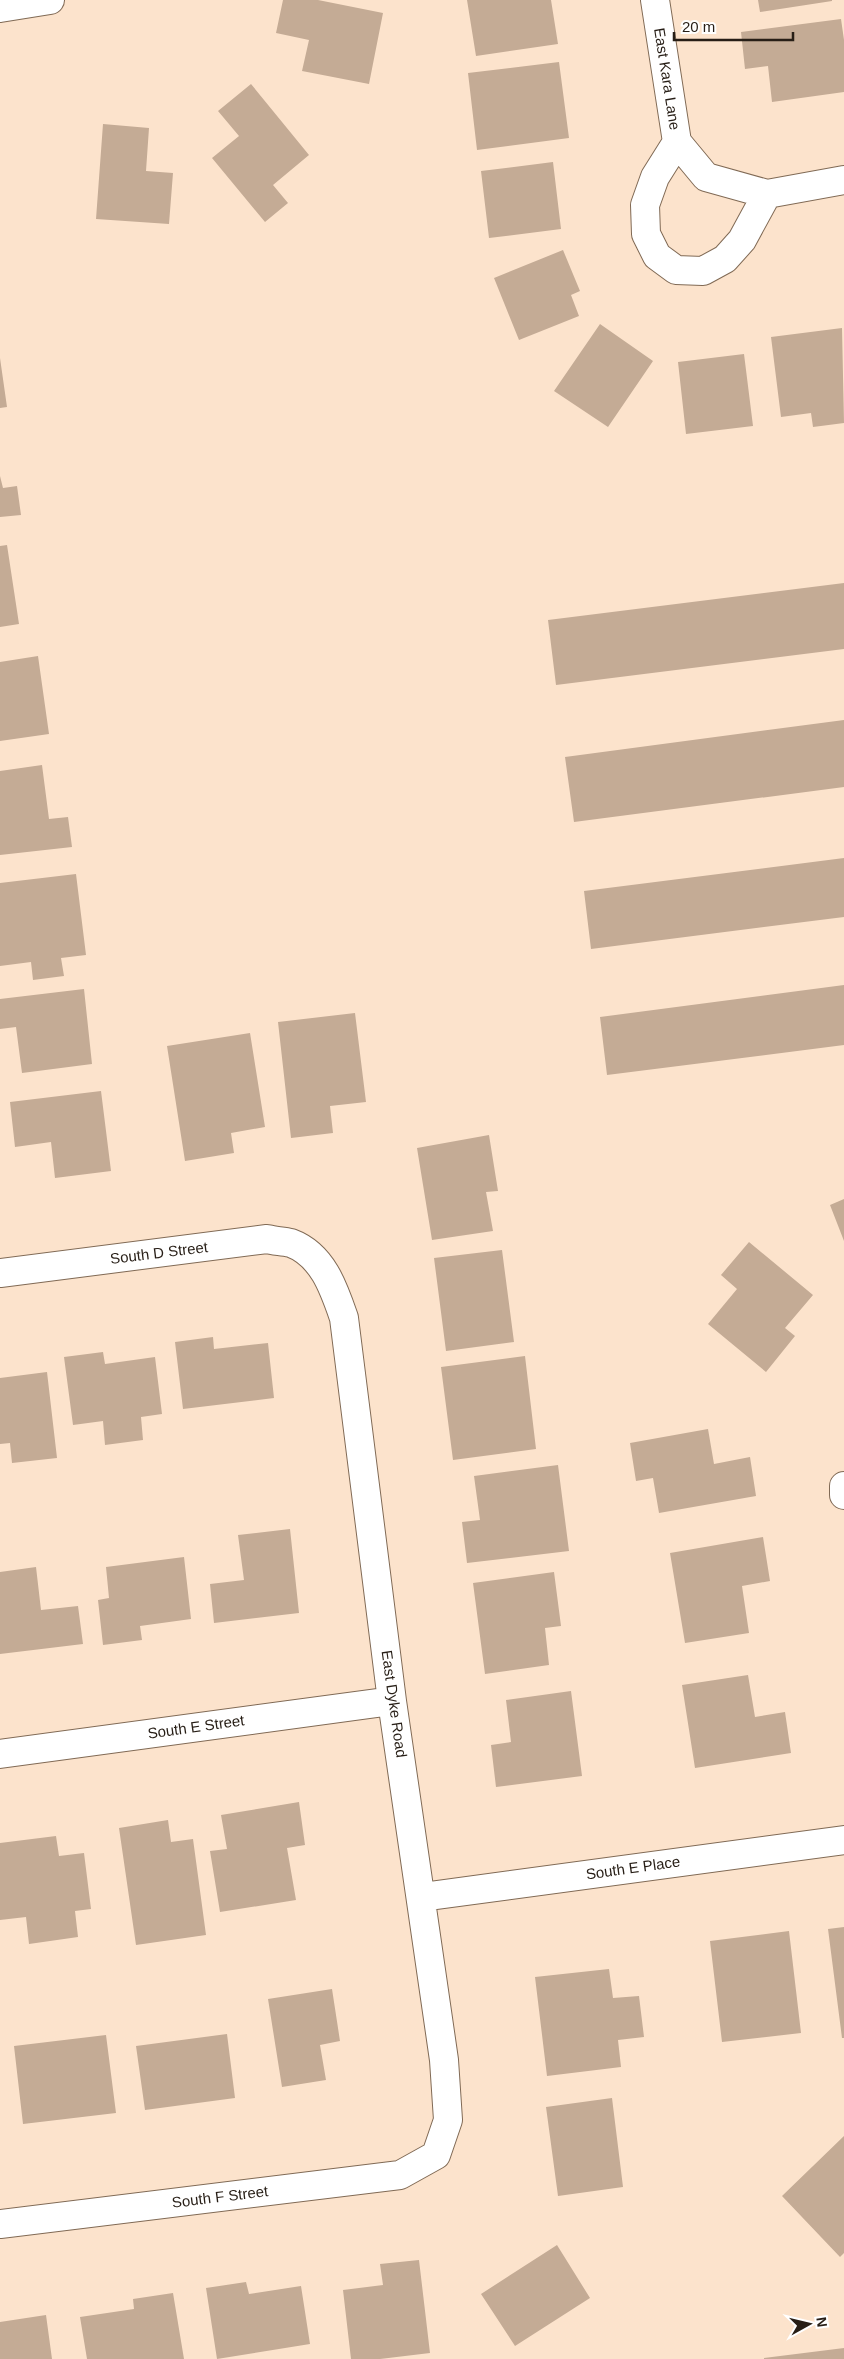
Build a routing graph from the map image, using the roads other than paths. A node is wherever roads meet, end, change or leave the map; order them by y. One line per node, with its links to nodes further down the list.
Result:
1 (50, 0): 3 (street)
2 (655, 0): 4 (street, East Kara Lane)
3 (0, 8)
4 (677, 142): 6 (street, East Kara Lane); 6 (street)
5 (844, 180): 6 (street)
6 (766, 194)
7 (314, 1257): 8 (street, South D Street); 11 (street, East Dyke Road)
8 (0, 1273)
9 (844, 1486): 10 (street)
10 (844, 1495)
11 (392, 1701): 12 (street, South E Street); 14 (street, East Dyke Road)
12 (0, 1754)
13 (844, 1840): 14 (street, South E Place)
14 (422, 1897): 15 (street, East Dyke Road)
15 (436, 2155): 16 (street, South F Street)
16 (0, 2224)

